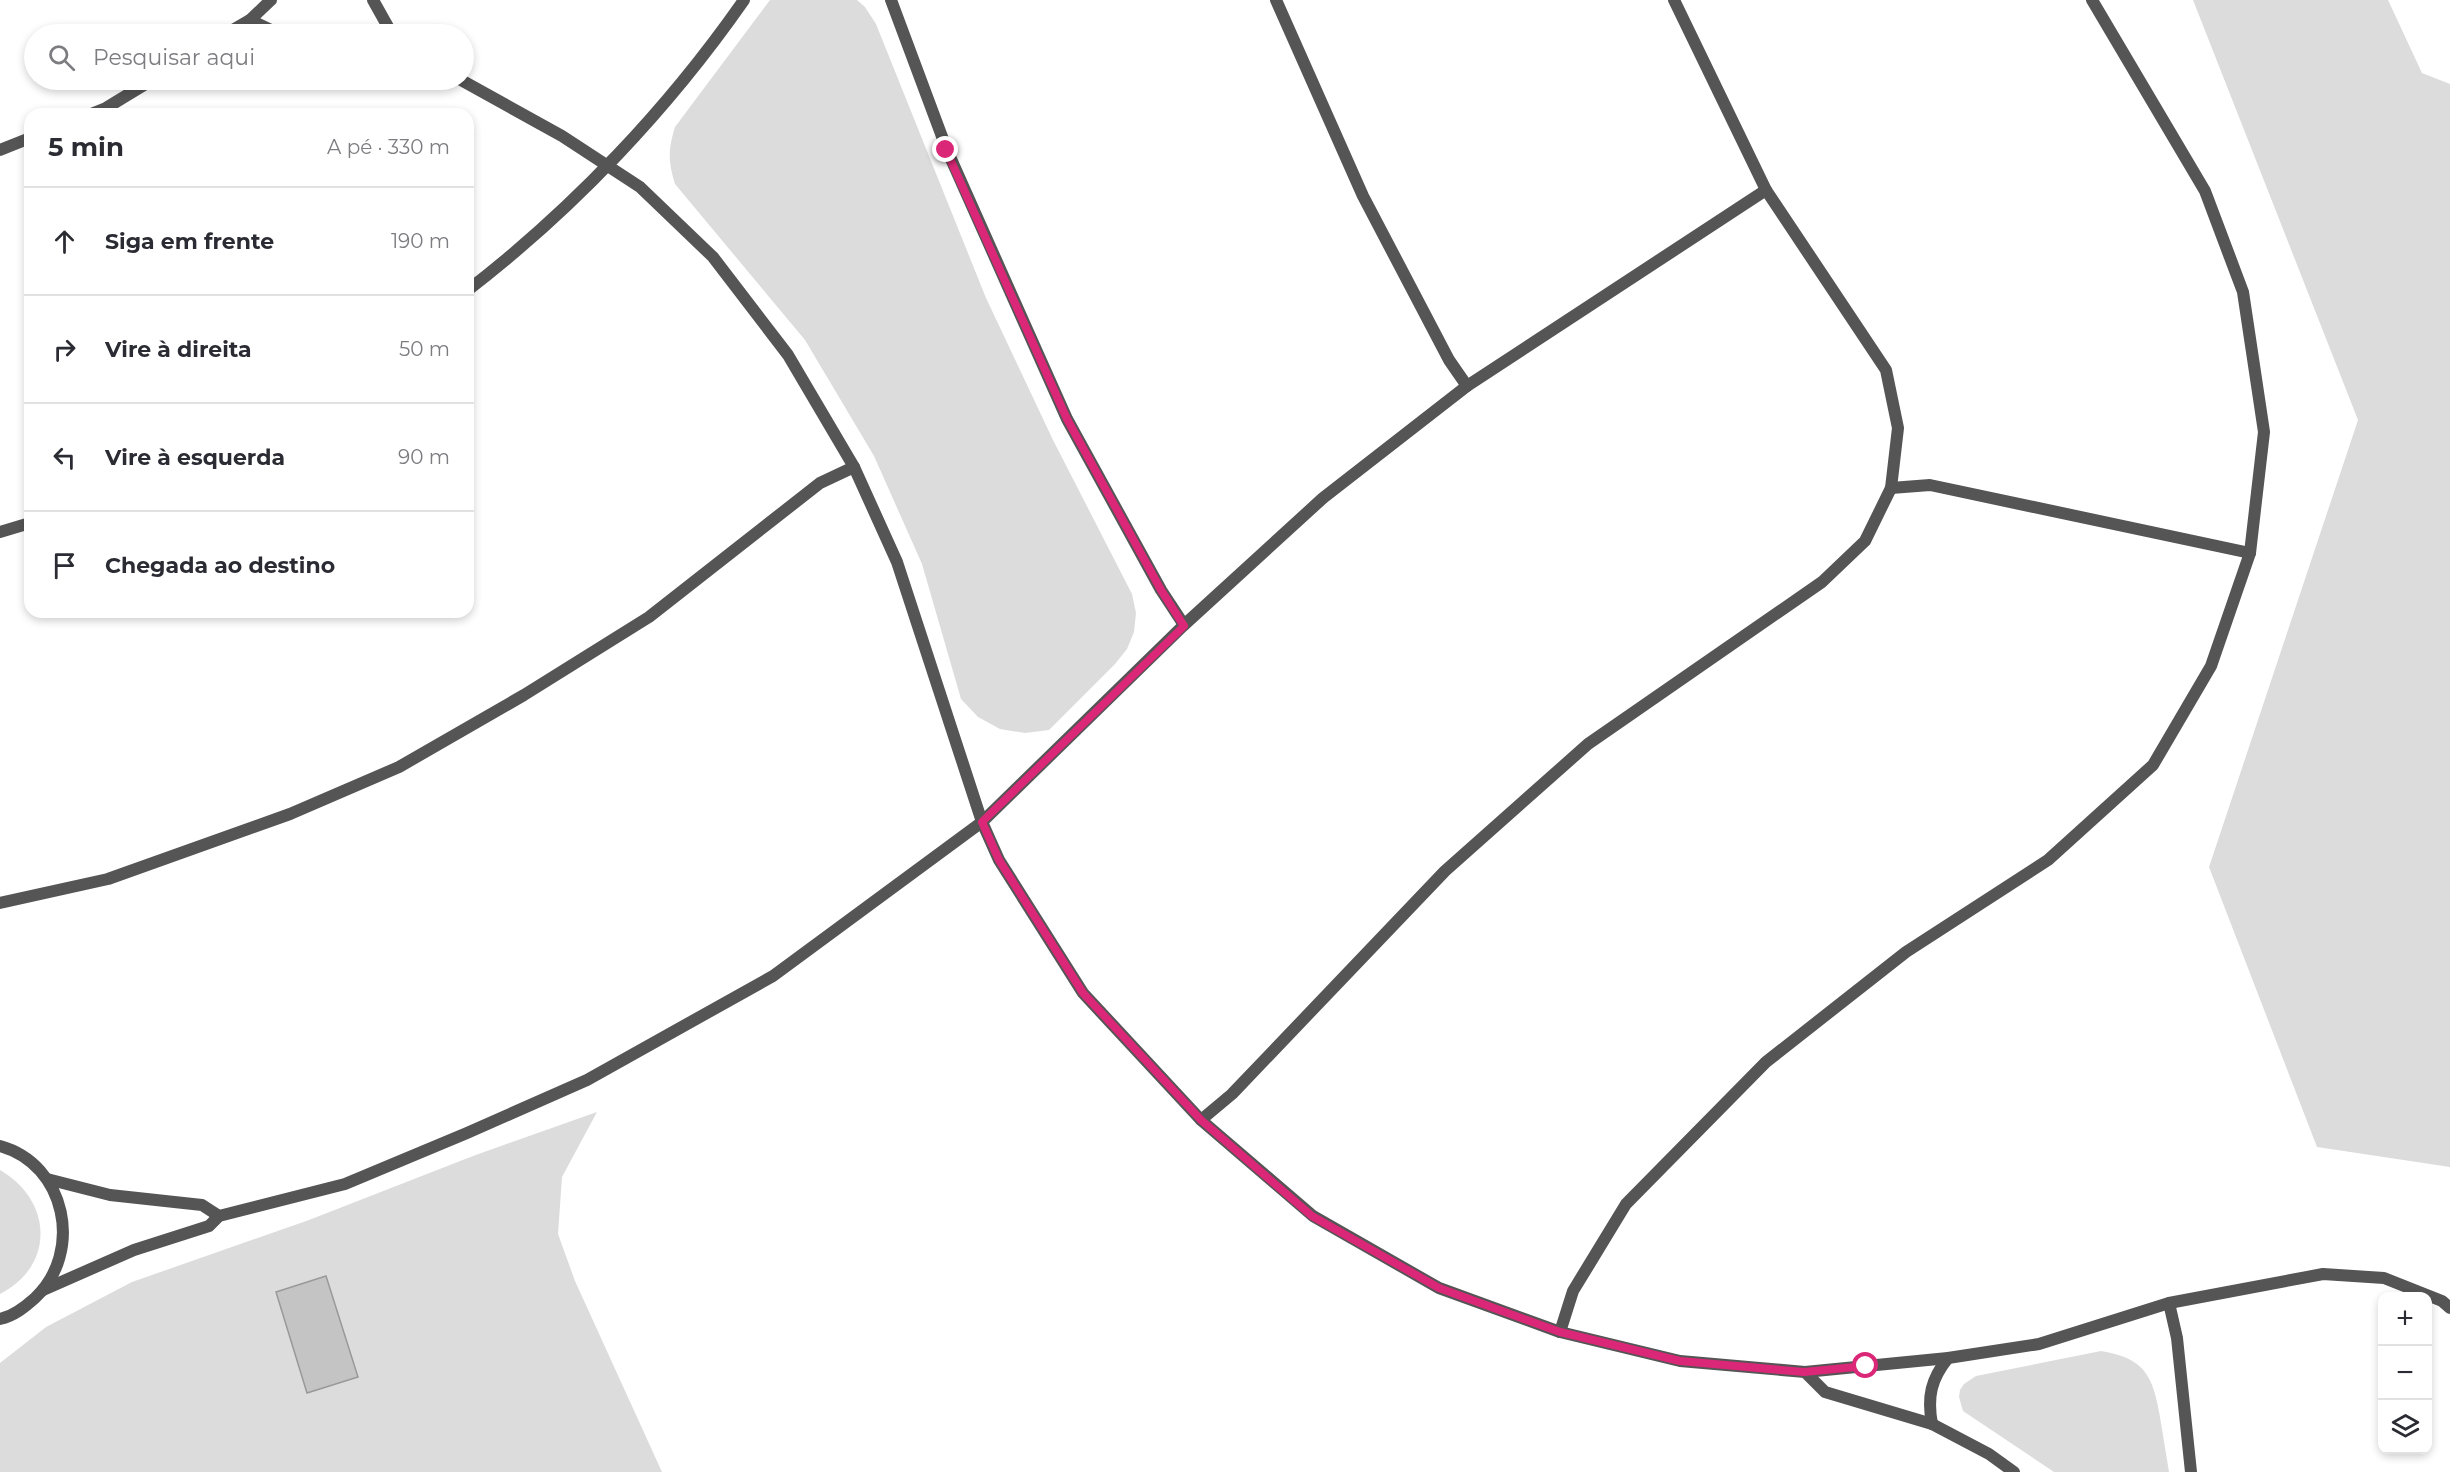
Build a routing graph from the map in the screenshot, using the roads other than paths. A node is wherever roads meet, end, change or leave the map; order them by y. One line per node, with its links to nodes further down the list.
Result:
1 (271, 0): 8 (street)
2 (373, 0): 11 (street)
3 (744, 0): 17 (street)
4 (891, 0): 26 (street)
5 (1276, 0): 20 (street)
6 (1674, 0): 18 (street)
7 (2092, 0): 25 (street)
8 (250, 20): 9 (street); 10 (street)
9 (243, 24)
10 (258, 24)
11 (386, 24)
12 (474, 87): 17 (street)
13 (136, 90): 14 (street)
14 (106, 108)
15 (24, 140): 16 (street)
16 (0, 150)
17 (607, 164): 19 (street); 21 (street)
18 (1766, 190): 20 (street); 22 (street)
19 (474, 285)
20 (1467, 386): 26 (street)
21 (854, 467): 27 (street); 28 (street)
22 (1891, 488): 25 (street); 29 (street)
23 (24, 525): 24 (street)
24 (0, 532)
25 (2250, 553): 37 (street)
26 (1184, 626): 27 (street)
27 (982, 822): 29 (street); 32 (street)
28 (0, 903)
29 (1201, 1120): 37 (street)
30 (0, 1146): 31 (street)
31 (47, 1179): 32 (street); 33 (street)
32 (219, 1216): 33 (street)
33 (43, 1290): 36 (street)
34 (2169, 1304): 35 (street); 38 (street); 42 (street)
35 (2450, 1308)
36 (2, 1319)
37 (1560, 1332): 39 (street)
38 (1948, 1358): 39 (street); 40 (street)
39 (1804, 1372): 40 (street)
40 (1932, 1424): 41 (street)
41 (2014, 1472)
42 (2191, 1472)

